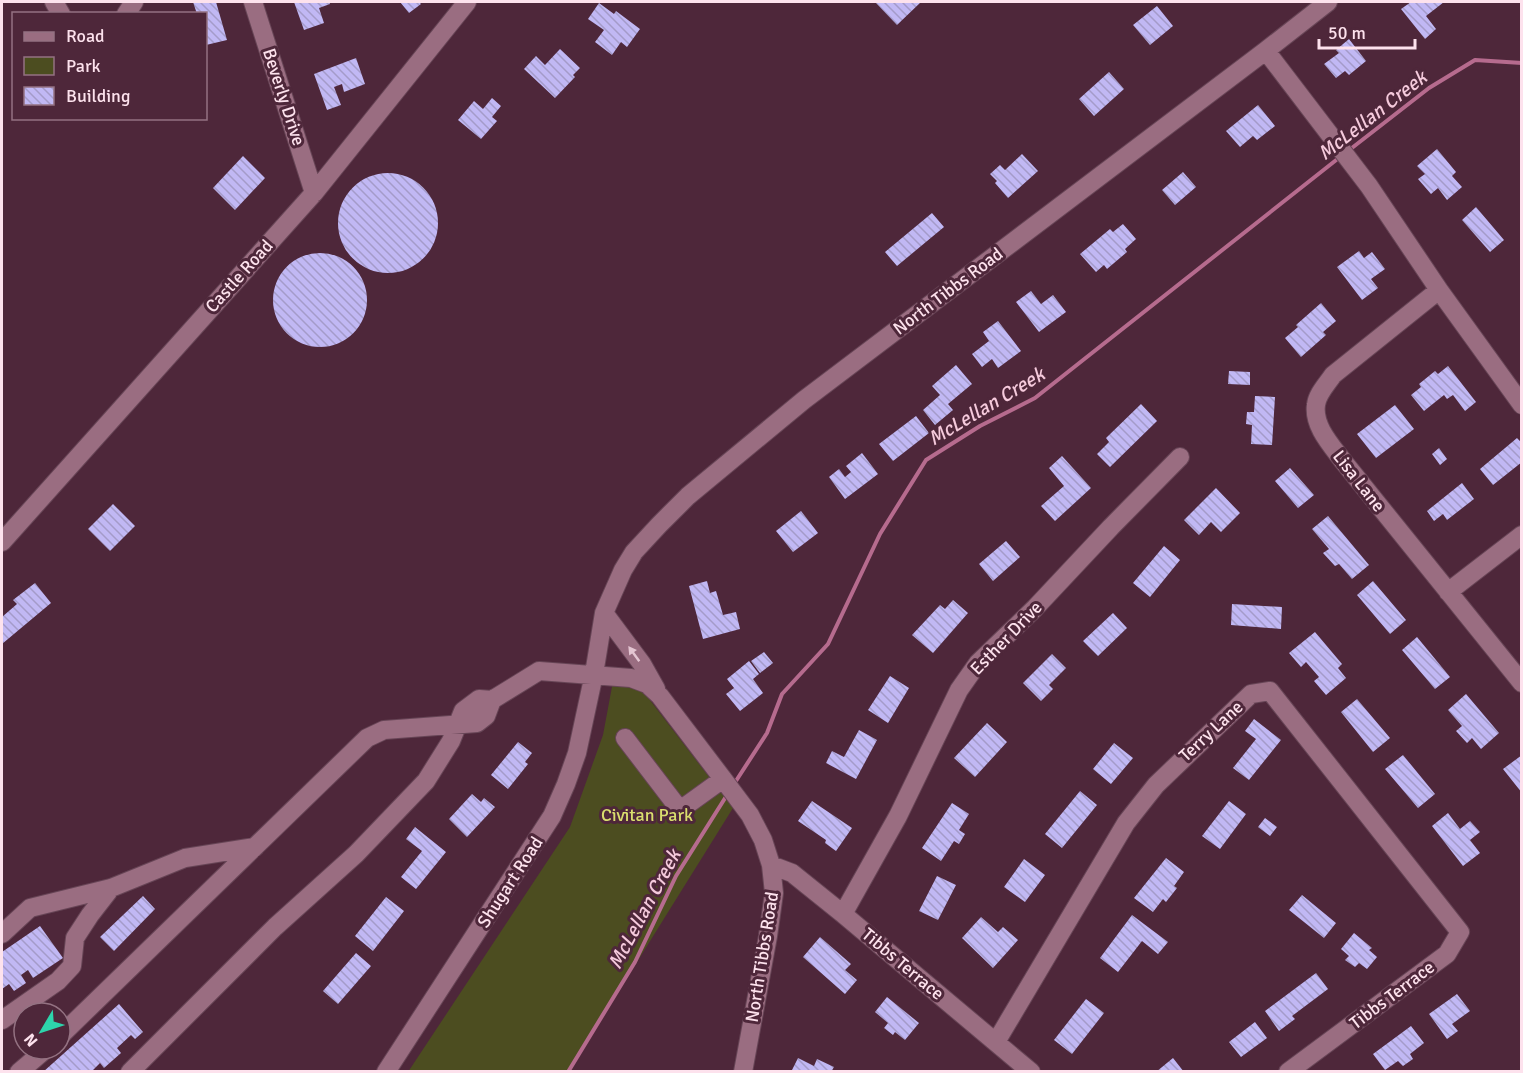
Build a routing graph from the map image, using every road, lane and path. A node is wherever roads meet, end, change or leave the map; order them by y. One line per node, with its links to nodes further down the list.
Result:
1 (253, 2): 5 (street, Beverly Drive)
2 (467, 2): 5 (street, Castle Road)
3 (1328, 2): 4 (street, North Tibbs Road)
4 (1266, 51): 6 (street); 12 (street, North Tibbs Road)
5 (314, 193): 10 (street, Castle Road)
6 (1439, 290): 7 (street); 11 (street, Lisa Lane)
7 (1521, 405)
8 (1180, 458): 22 (street, Esther Drive)
9 (1521, 535): 11 (street)
10 (2, 542)
11 (1448, 592): 14 (street, Lisa Lane)
12 (604, 613): 13 (street, North Tibbs Road); 15 (street, North Tibbs Road, one-way to 12)
13 (594, 674): 15 (street, North Tibbs Road); 16 (street); 31 (street, Shugart Road)
14 (1521, 683)
15 (660, 696): 18 (street, North Tibbs Road)
16 (459, 725): 19 (street); 30 (street)
17 (625, 738): 18 (street)
18 (724, 780): 20 (street, North Tibbs Road)
19 (255, 847): 21 (street); 26 (street)
20 (771, 865): 22 (street, Tibbs Terrace); 32 (street, North Tibbs Road)
21 (111, 888): 24 (street); 25 (street)
22 (843, 914): 27 (street, Tibbs Terrace)
23 (1460, 932): 27 (street, Terry Lane); 34 (street, Tibbs Terrace)
24 (2, 933)
25 (2, 1020)
26 (72, 1024)
27 (996, 1041): 33 (street, Tibbs Terrace)
28 (31, 1061): 29 (street)
29 (19, 1071)
30 (130, 1071)
31 (386, 1071)
32 (743, 1071)
33 (1031, 1071)
34 (1288, 1071)

